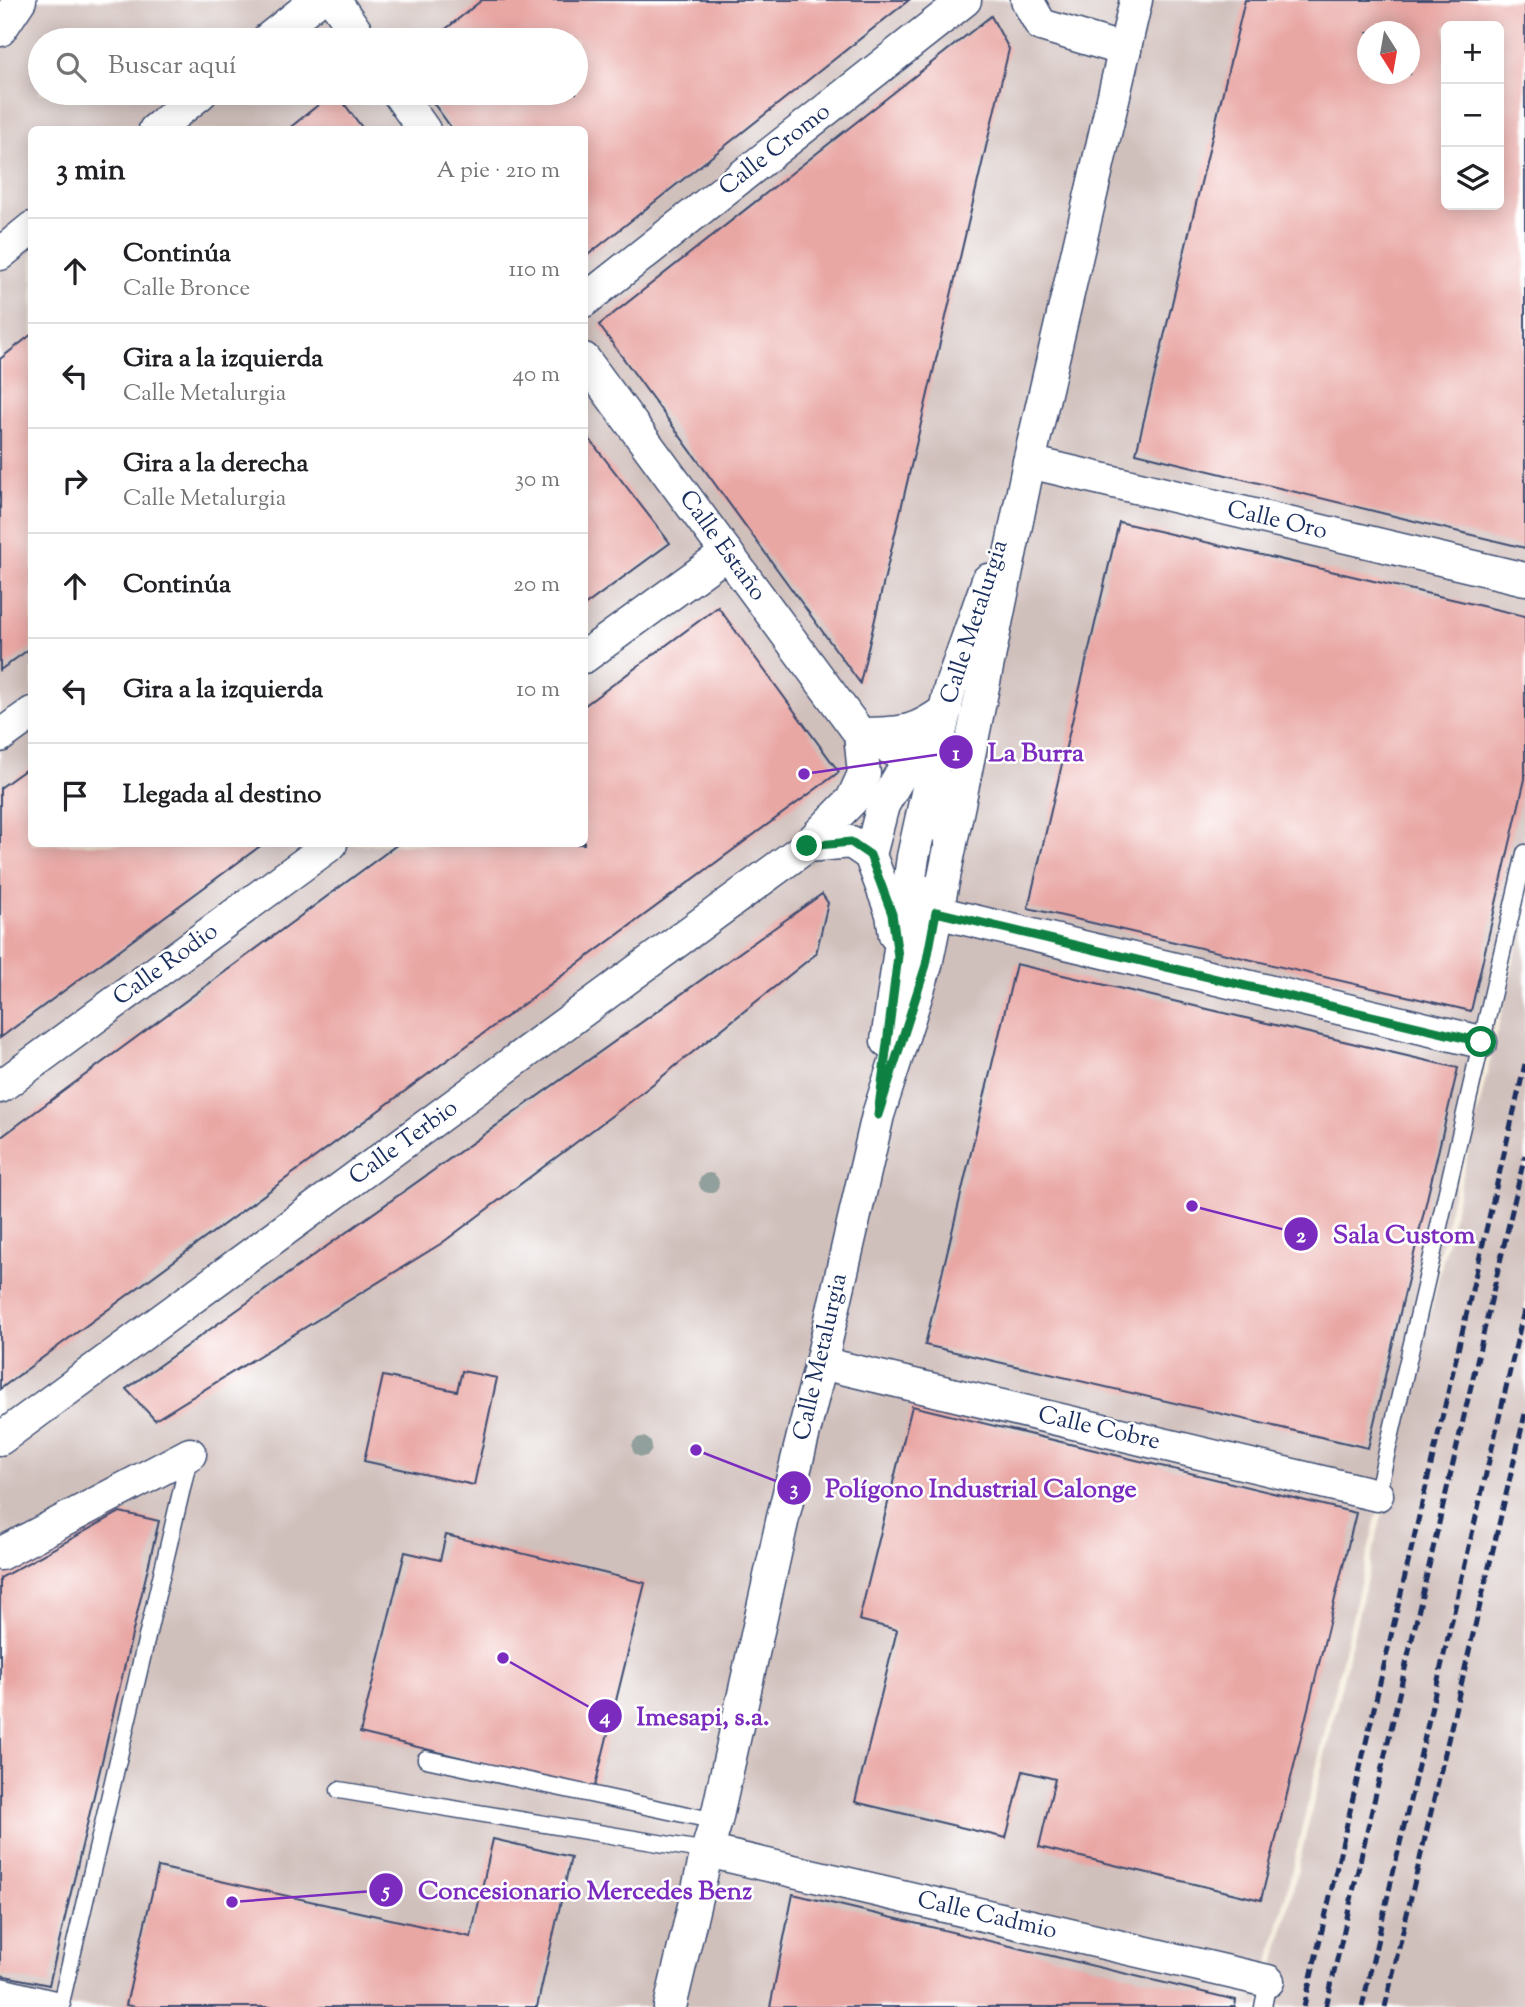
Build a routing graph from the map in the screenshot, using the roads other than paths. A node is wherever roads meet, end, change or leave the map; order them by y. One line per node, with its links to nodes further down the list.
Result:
1 (20, 0): 9 (street)
2 (317, 0): 7 (street)
3 (334, 0): 8 (street)
4 (965, 0): 17 (street, Calle Cromo)
5 (1027, 0): 10 (street)
6 (1136, 0): 10 (street, Calle Metalurgia)
7 (282, 28)
8 (354, 28)
9 (0, 30)
10 (1125, 50): 19 (street, Calle Metalurgia)
11 (186, 105): 13 (street)
12 (406, 105): 14 (street)
13 (160, 126)
14 (421, 126)
15 (28, 231): 16 (street)
16 (0, 254)
17 (588, 298)
18 (588, 364): 20 (street, Calle Estaño)
19 (1029, 462): 21 (street, Calle Oro); 23 (street, Calle Metalurgia); 32 (street, Calle Metalurgia)
20 (727, 553): 22 (street); 25 (street, Calle Estaño)
21 (1525, 579)
22 (588, 654)
23 (946, 710): 25 (street); 27 (street, Calle Metalurgia)
24 (28, 716): 26 (street)
25 (860, 734): 27 (street); 28 (street, Calle Terbio)
26 (0, 736)
27 (929, 763): 31 (street); 32 (street); 33 (street, Calle Metalurgia)
28 (807, 846): 31 (street); 38 (street, Calle Terbio)
29 (327, 847): 35 (street, Calle Rodio)
30 (1525, 853): 34 (lane)
31 (870, 855): 33 (street)
32 (936, 912): 34 (street); 36 (street, Calle Metalurgia)
33 (898, 956): 36 (street, Calle Metalurgia)
34 (1481, 1042): 40 (lane)
35 (0, 1087)
36 (878, 1115): 37 (street, Calle Metalurgia)
37 (821, 1363): 40 (street, Calle Cobre); 44 (street, Calle Metalurgia)
38 (0, 1439)
39 (190, 1454): 41 (street); 49 (lane)
40 (1377, 1495)
41 (0, 1554)
42 (426, 1759): 44 (lane)
43 (339, 1790): 45 (lane)
44 (716, 1821): 45 (street, Calle Metalurgia)
45 (707, 1851): 47 (street, Calle Cadmio); 50 (street, Calle Metalurgia)
46 (0, 1994): 48 (street)
47 (1265, 1994)
48 (54, 2007)
49 (60, 2007)
50 (670, 2007)

